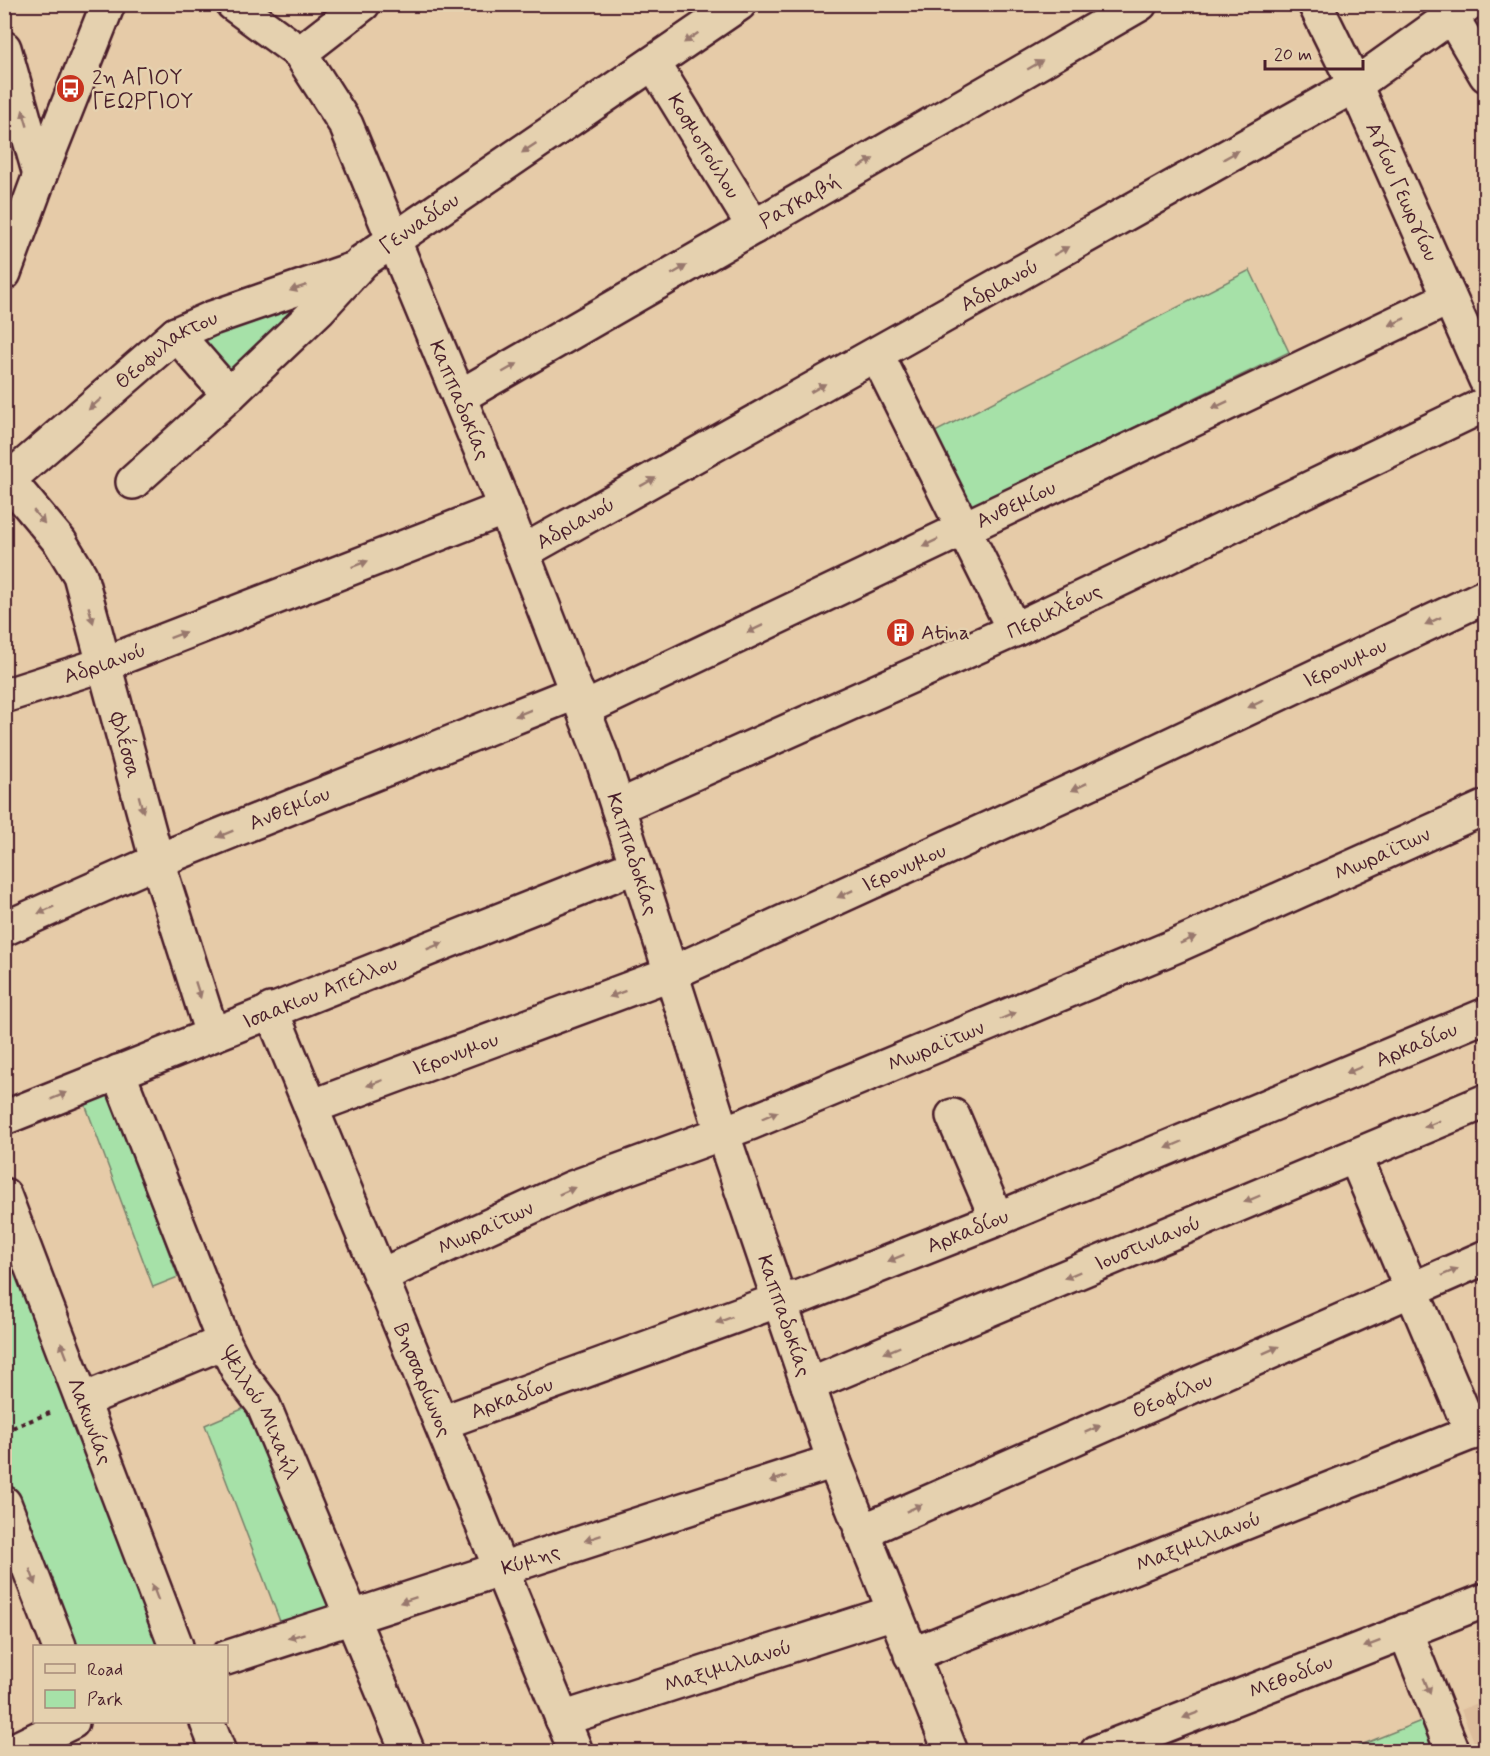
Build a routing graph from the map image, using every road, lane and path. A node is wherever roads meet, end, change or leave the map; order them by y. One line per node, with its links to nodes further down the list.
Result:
1 (108, 4): 13 (street)
2 (234, 4): 9 (street, Καππαδοκίας)
3 (363, 4): 9 (street)
4 (739, 4): 10 (street, Γενναδίου, one-way to 10)
5 (1140, 4): 15 (street, Ραγκαβή, one-way to 5)
6 (1315, 4): 12 (street, Αγίου Γεωργίου)
7 (1460, 11): 11 (street); 12 (street, Αδριανού)
8 (4, 48): 13 (street, one-way to 8)
9 (300, 53): 16 (street, Καππαδοκίας)
10 (654, 64): 15 (street, Κοσμοπούλου); 16 (street, Γενναδίου, one-way to 16)
11 (1485, 75)
12 (1355, 85): 19 (street, Αγίου Γεωργίου); 21 (street, Αδριανού, one-way to 12)
13 (40, 175): 14 (street); 18 (street)
14 (4, 215)
15 (754, 227): 24 (street, Ραγκαβή, one-way to 15)
16 (393, 238): 17 (street, Γενναδίου); 24 (street, Καππαδοκίας)
17 (353, 269): 20 (street, Θεοφυλακτου, one-way to 20); 23 (street, Γενναδίου)
18 (4, 273)
19 (1449, 298): 22 (street, Αγίου Γεωργίου); 29 (street, Ανθεμίου, one-way to 29)
20 (176, 334): 23 (street); 26 (street, Θεοφυλακτου, one-way to 26)
21 (877, 355): 29 (street); 30 (street, Αδριανού, one-way to 21)
22 (1485, 380)
23 (230, 395): 27 (street, Γενναδίου)
24 (459, 397): 28 (street, Καππαδοκίας)
25 (1485, 404): 32 (street, Περικλέους)
26 (6, 478): 33 (street, Φλέσσα, one-way to 33)
27 (133, 482)
28 (505, 508): 30 (street, Καππαδοκίας); 33 (street, Αδριανού, one-way to 28)
29 (962, 527): 32 (street); 35 (street, Ανθεμίου, one-way to 35)
30 (523, 552): 35 (street, Καππαδοκίας)
31 (1485, 596): 41 (street, Ιερονυμου, one-way to 41)
32 (1014, 630): 36 (street, Περικλέους)
33 (104, 664): 34 (street, Αδριανού); 38 (street, Φλέσσα, one-way to 38)
34 (4, 696)
35 (580, 700): 36 (street, Καππαδοκίας); 38 (street, Ανθεμίου, one-way to 38)
36 (618, 807): 39 (street, Καππαδοκίας)
37 (1485, 807): 50 (street, Μωραϊτων, one-way to 37)
38 (157, 861): 40 (street, Ανθεμίου, one-way to 40); 44 (street, Φλέσσα, one-way to 44)
39 (636, 866): 41 (street, Καππαδοκίας); 42 (street, Ισαακιου Απελλου, one-way to 39)
40 (4, 929)
41 (672, 973): 47 (street, Ιερονυμου, one-way to 47); 50 (street, Καππαδοκίας)
42 (271, 1010): 44 (street, Ισαακιου Απελλου); 47 (street, Βησσαρίωνος)
43 (1485, 1015): 53 (street, Αρκαδίου, one-way to 53)
44 (212, 1034): 45 (street, Ισαακιου Απελλου)
45 (118, 1072): 49 (street, Ισαακιου Απελλου, one-way to 45); 58 (street, Ψελλού Μιχαήλ)
46 (1485, 1101): 51 (street, Ιουστινιανού, one-way to 51)
47 (311, 1107): 55 (street, Βησσαρίωνος)
48 (953, 1116): 53 (street)
49 (4, 1118)
50 (722, 1132): 55 (street, Μωραϊτων, one-way to 50); 57 (street, Καππαδοκίας)
51 (1355, 1156): 56 (street); 59 (street, Ιουστινιανού, one-way to 59)
52 (4, 1194): 60 (street, Λακωνίας, one-way to 52)
53 (997, 1219): 57 (street, Αρκαδίου, one-way to 57)
54 (1485, 1257): 56 (street, Θεοφίλου, one-way to 54)
55 (380, 1276): 61 (street, Βησσαρίωνος)
56 (1411, 1288): 62 (street); 66 (street, Θεοφίλου, one-way to 56)
57 (779, 1300): 59 (street, Καππαδοκίας); 61 (street, Αρκαδίου, one-way to 61)
58 (224, 1342): 60 (street); 70 (street, Ψελλού Μιχαήλ)
59 (808, 1385): 64 (street, Καππαδοκίας)
60 (84, 1400): 63 (path); 73 (street, Λακωνίας, one-way to 60)
61 (441, 1424): 67 (street, Βησσαρίωνος)
62 (1478, 1430): 74 (street, Μαξιμιλιανού)
63 (4, 1431)
64 (834, 1461): 66 (street, Καππαδοκίας); 67 (street, Κύμης, one-way to 67)
65 (4, 1503): 72 (street, one-way to 72)
66 (861, 1532): 69 (street, Καππαδοκίας)
67 (500, 1568): 70 (street, Κύμης, one-way to 70); 76 (street, Βησσαρίωνος)
68 (1485, 1600): 71 (street, Μεθοδίου)
69 (894, 1612): 74 (street, Καππαδοκίας); 76 (street, Μαξιμιλιανού)
70 (352, 1619): 75 (street, Κύμης, one-way to 75); 81 (street, Ψελλού Μιχαήλ)
71 (1405, 1631): 84 (street, Μεθοδίου, one-way to 84); 85 (street, one-way to 85)
72 (57, 1645)
73 (175, 1645)
74 (911, 1655): 83 (street, Καππαδοκίας)
75 (228, 1657)
76 (562, 1719): 82 (street, Βησσαρίωνος)
77 (70, 1723): 79 (street)
78 (207, 1723): 80 (street)
79 (10, 1752)
80 (219, 1752)
81 (408, 1752)
82 (576, 1752)
83 (951, 1752)
84 (1097, 1752)
85 (1453, 1752)

